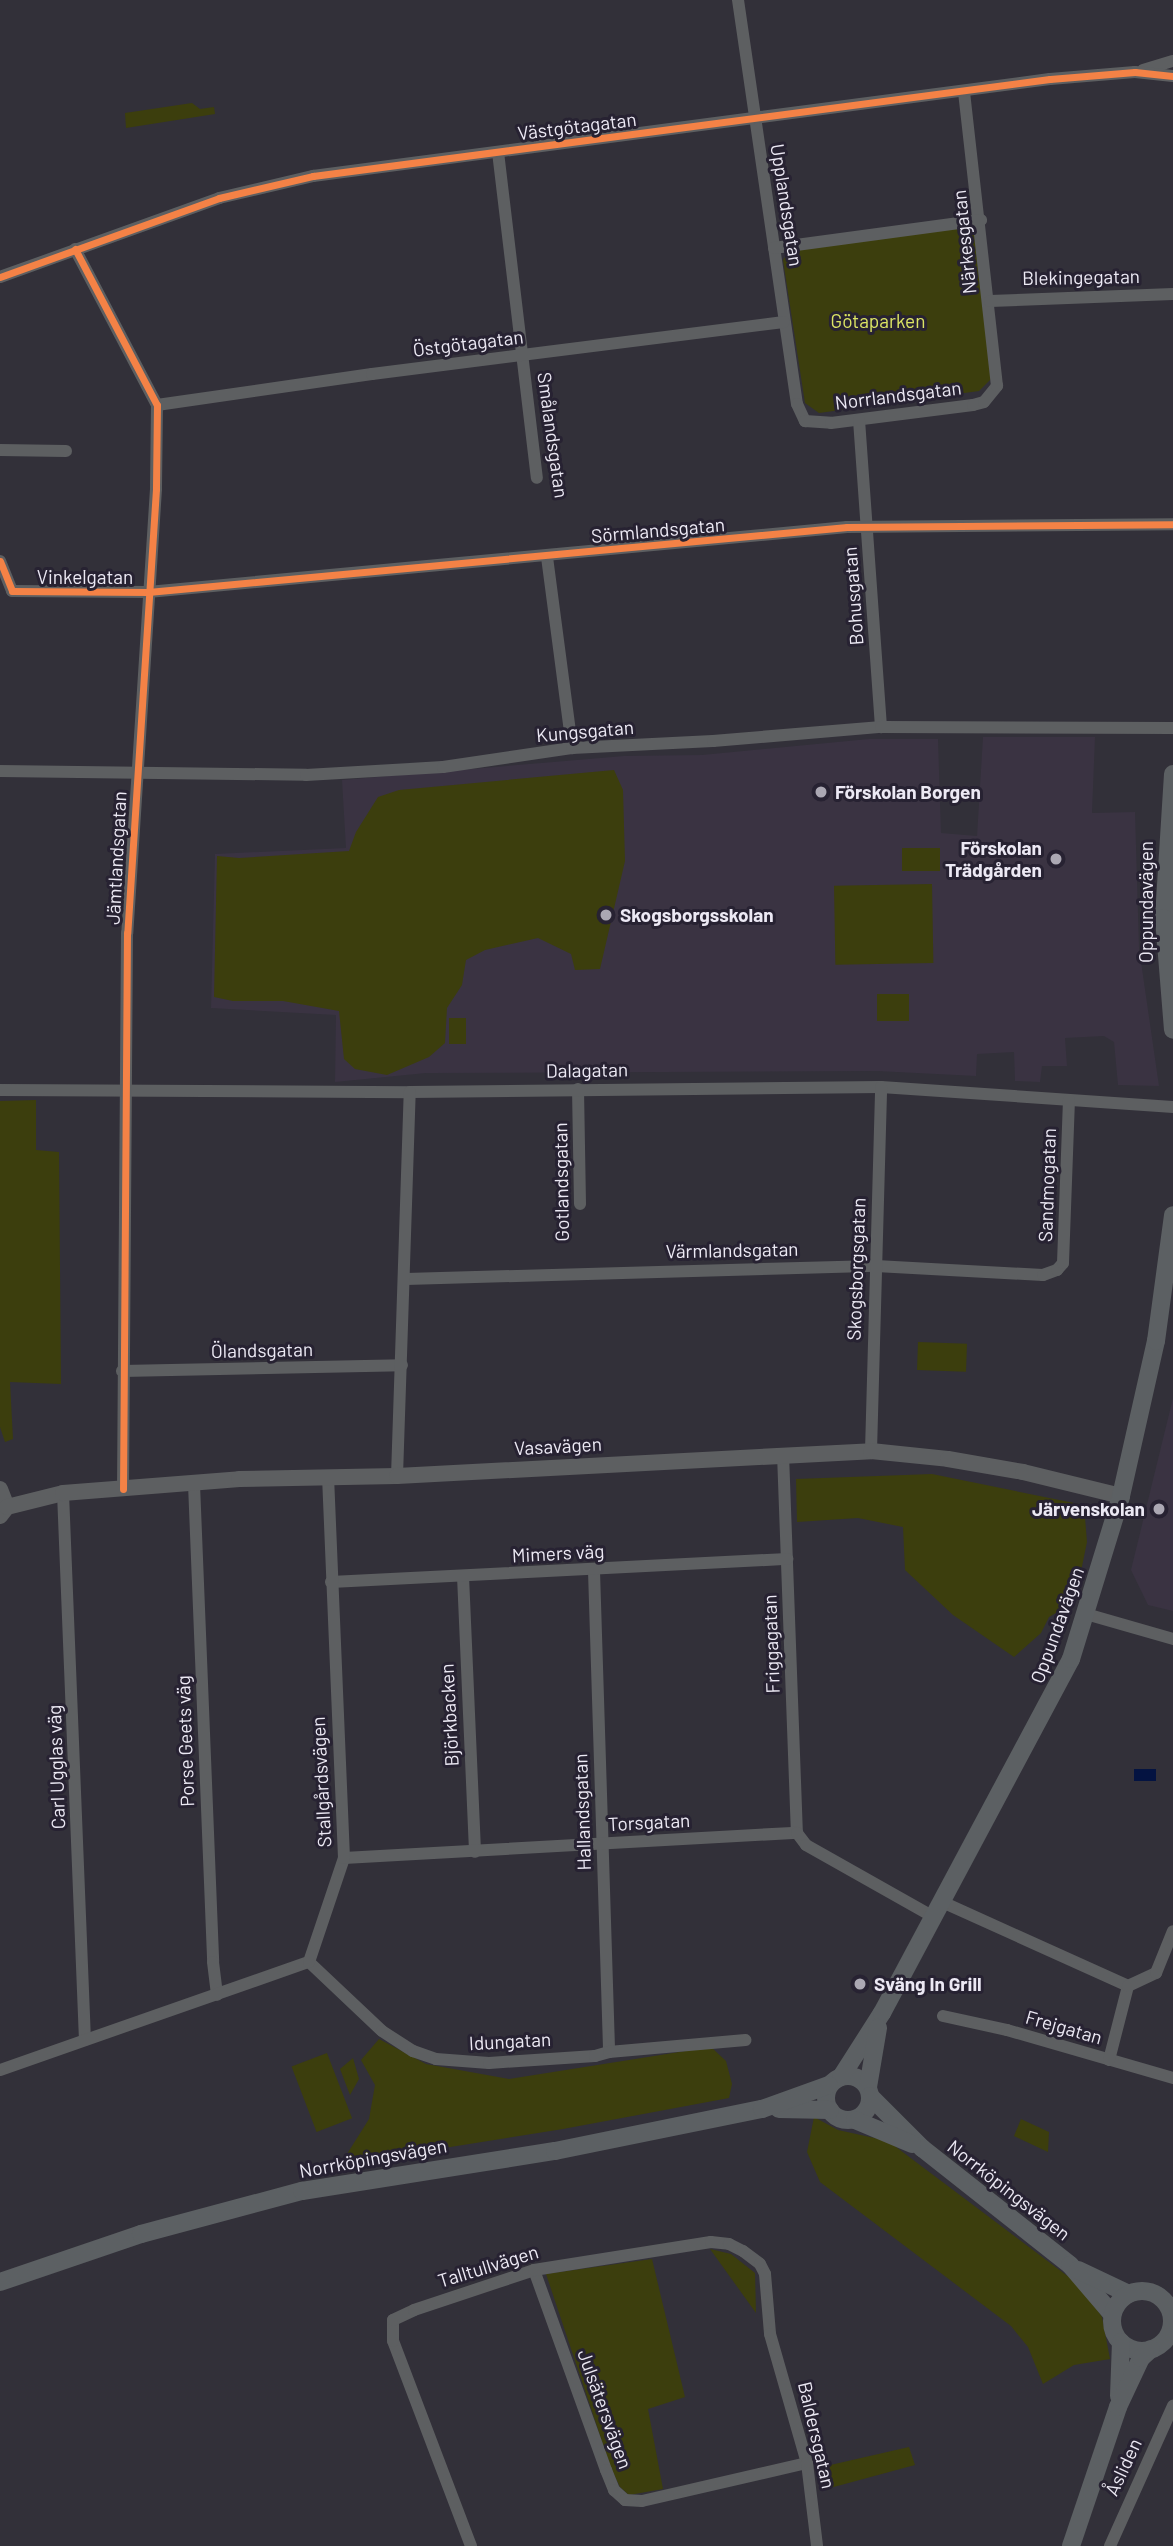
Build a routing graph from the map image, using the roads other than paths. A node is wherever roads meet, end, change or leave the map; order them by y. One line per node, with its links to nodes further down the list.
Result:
1 (738, 0): 6 (street, Upplandsgatan)
2 (1173, 61): 3 (street, Västgötagatan)
3 (1136, 72): 4 (street, Västgötagatan); 5 (street, Västgötagatan)
4 (1173, 76)
5 (964, 92): 6 (street, Västgötagatan); 8 (street, Närkesgatan)
6 (754, 120): 7 (street, Västgötagatan); 9 (street, Upplandsgatan)
7 (498, 152): 10 (street, Västgötagatan); 15 (street, Smålandsgatan)
8 (981, 220): 9 (street); 13 (street, Närkesgatan)
9 (774, 248): 14 (street, Upplandsgatan)
10 (75, 249): 11 (street, Västgötagatan); 17 (street, Jämtlandsgatan)
11 (0, 277)
12 (1173, 294): 13 (street, Blekingegatan)
13 (990, 301): 16 (street, Närkesgatan)
14 (784, 322): 15 (street, Östgötagatan); 18 (street, Upplandsgatan)
15 (522, 355): 17 (street, Östgötagatan); 22 (street, Smålandsgatan)
16 (996, 388): 19 (street, Norrlandsgatan)
17 (158, 405): 27 (street, Jämtlandsgatan)
18 (801, 415): 19 (street, Norrlandsgatan)
19 (859, 420): 24 (street, Bohusgatan)
20 (0, 450): 21 (street)
21 (66, 451)
22 (537, 478)
23 (1173, 524): 24 (street, Sörmlandsgatan)
24 (868, 528): 25 (street, Sörmlandsgatan); 28 (street, Bohusgatan)
25 (547, 557): 27 (street, Sörmlandsgatan); 30 (street)
26 (0, 561): 27 (street, Vinkelgatan)
27 (148, 593): 32 (street, Jämtlandsgatan)
28 (881, 727): 29 (street, Kungsgatan); 30 (street, Kungsgatan)
29 (1173, 728)
30 (572, 748): 32 (street, Kungsgatan)
31 (0, 771): 32 (street, Kungsgatan)
32 (136, 774): 38 (street, Jämtlandsgatan)
33 (1173, 774): 34 (main road, Oppundavägen)
34 (1173, 1030)
35 (881, 1087): 36 (street, Dalagatan); 40 (street, Dalagatan); 44 (street, Skogsborgsgatan)
36 (578, 1089): 39 (street, Dalagatan); 42 (street, Gotlandsgatan)
37 (0, 1090): 38 (street, Dalagatan)
38 (124, 1091): 39 (street, Dalagatan); 48 (street, Jämtlandsgatan)
39 (410, 1092): 46 (street)
40 (1069, 1100): 41 (street, Dalagatan); 45 (street, Sandmogatan)
41 (1173, 1107)
42 (580, 1204)
43 (1173, 1215): 57 (main road, Oppundavägen)
44 (876, 1266): 45 (street, Värmlandsgatan); 46 (street, Värmlandsgatan); 49 (street, Skogsborgsgatan)
45 (1057, 1270)
46 (406, 1279): 47 (street)
47 (402, 1365): 48 (street, Ölandsgatan); 51 (street)
48 (122, 1371): 55 (street, Jämtlandsgatan)
49 (871, 1451): 50 (street, Vasavägen); 57 (street, Vasavägen)
50 (783, 1454): 51 (street, Vasavägen); 59 (street, Friggagatan)
51 (397, 1476): 52 (street, Vasavägen)
52 (328, 1478): 53 (street, Vasavägen); 62 (street, Stallgårdsvägen)
53 (194, 1484): 55 (street, Vasavägen); 73 (street, Porse Geets väg)
54 (0, 1489): 58 (street)
55 (123, 1489): 56 (street, Vasavägen)
56 (63, 1493): 58 (street, Vasavägen); 76 (street, Carl Ugglas väg)
57 (1121, 1496): 63 (main road, Oppundavägen)
58 (4, 1512)
59 (787, 1559): 60 (street, Mimers väg); 65 (street, Friggagatan)
60 (594, 1571): 61 (street, Mimers väg); 66 (street, Hallandsgatan)
61 (463, 1577): 62 (street, Mimers väg); 67 (street, Björkbacken)
62 (331, 1582): 68 (street, Stallgårdsvägen)
63 (1086, 1614): 64 (street); 69 (main road, Oppundavägen)
64 (1173, 1639)
65 (797, 1833): 66 (street, Torsgatan); 69 (street)
66 (602, 1843): 67 (street, Torsgatan); 78 (street, Hallandsgatan)
67 (475, 1852): 68 (street, Torsgatan)
68 (344, 1858): 71 (street, Stallgårdsvägen)
69 (936, 1909): 72 (street); 74 (main road, Oppundavägen)
70 (1173, 1931): 72 (street)
71 (309, 1962): 73 (street); 78 (street, Idungatan)
72 (1128, 1986): 79 (street)
73 (217, 1995): 76 (street)
74 (881, 2013): 82 (main road, Oppundavägen); 83 (main road, Oppundavägen)
75 (943, 2016): 79 (street, Frejgatan)
76 (86, 2040): 80 (street)
77 (745, 2040): 78 (street, Idungatan)
78 (609, 2052)
79 (1109, 2060): 81 (street, Frejgatan)
80 (0, 2070)
81 (1173, 2078)
82 (835, 2081): 83 (main road); 84 (main road, Norrköpingsvägen); 85 (main road)
83 (869, 2091): 86 (main road); 87 (main road, Norrköpingsvägen)
84 (762, 2109): 85 (main road, Norrköpingsvägen); 90 (main road, Norrköpingsvägen)
85 (830, 2110): 86 (main road)
86 (855, 2120): 87 (main road, Norrköpingsvägen)
87 (922, 2148): 88 (main road, Norrköpingsvägen)
88 (1070, 2265): 91 (main road, Norrköpingsvägen); 93 (main road, Norrköpingsvägen)
89 (534, 2270): 95 (street, Talltullvägen); 100 (street, Julsätersvägen); 101 (street, Talltullvägen)
90 (0, 2282)
91 (1129, 2294): 92 (main road); 93 (main road)
92 (1166, 2295): 94 (main road)
93 (1112, 2314): 96 (main road)
94 (1172, 2321): 97 (main road)
95 (769, 2334): 100 (street, Baldersgatan)
96 (1121, 2342): 97 (main road); 99 (main road)
97 (1151, 2349): 99 (main road)
98 (1173, 2406): 104 (street, Åsliden)
99 (1118, 2407): 103 (main road)
100 (807, 2463): 102 (street, Baldersgatan)
101 (471, 2546)
102 (817, 2546)
103 (1072, 2546)
104 (1110, 2546)

